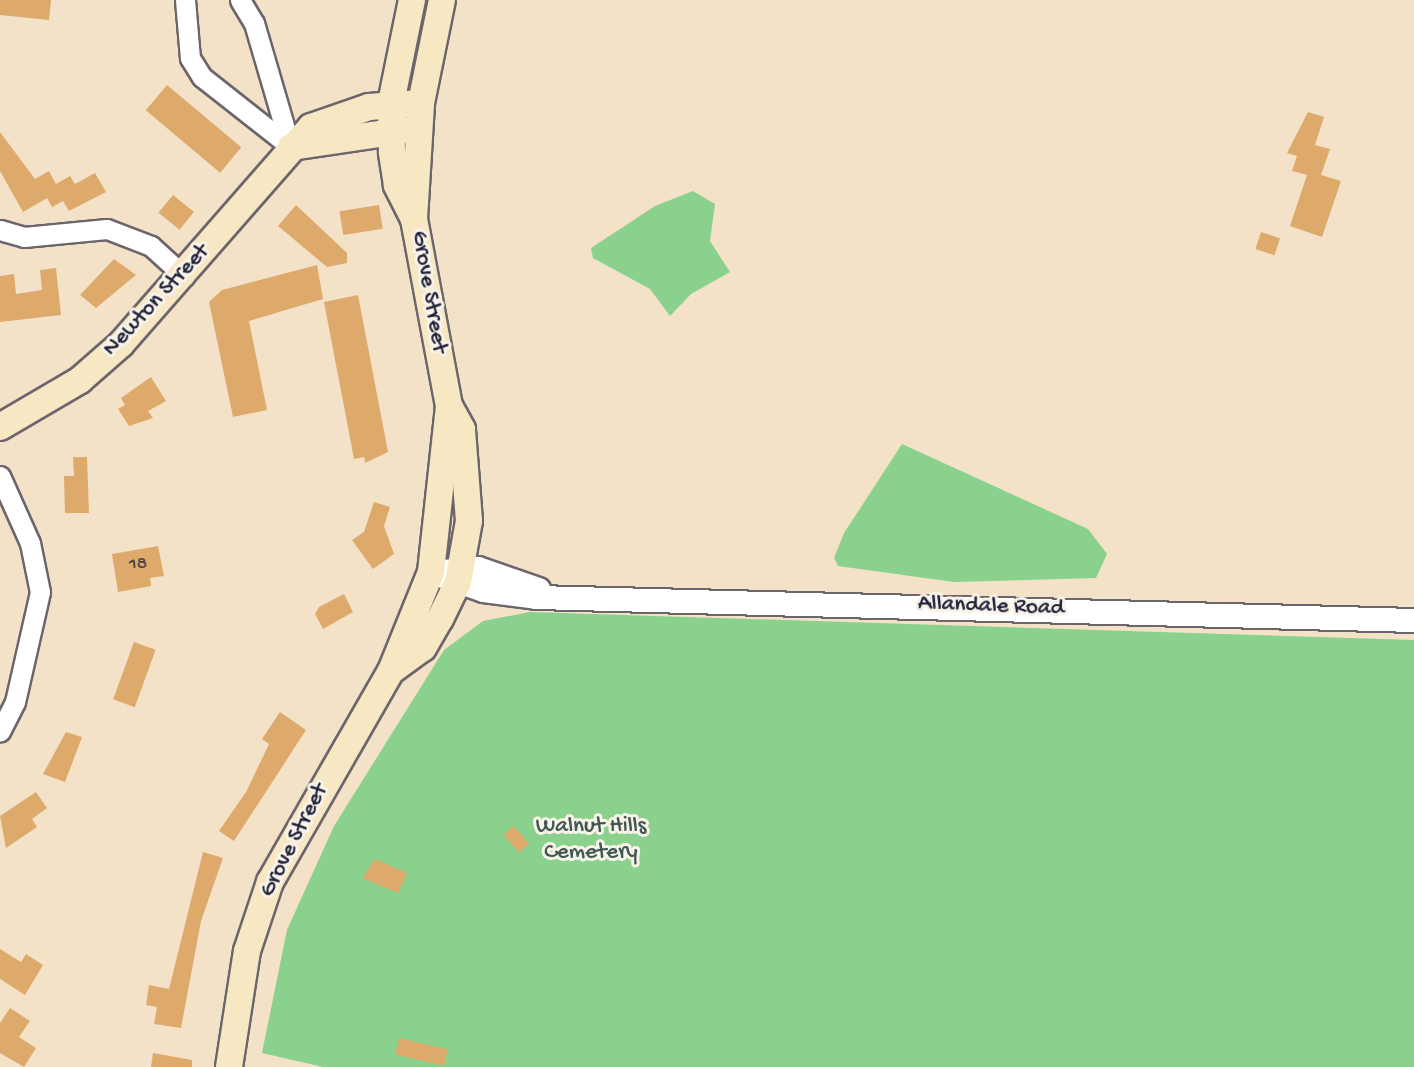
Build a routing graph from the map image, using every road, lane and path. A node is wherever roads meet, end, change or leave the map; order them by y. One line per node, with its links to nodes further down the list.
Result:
1 (185, 0): 9 (street)
2 (240, 0): 9 (street)
3 (412, 0): 5 (main road)
4 (442, 0): 6 (main road)
5 (391, 103): 6 (main road, Newton Street); 8 (main road); 9 (main road, Newton Street)
6 (421, 103): 7 (main road)
7 (418, 130): 8 (main road); 10 (main road, Grove Street)
8 (390, 131): 9 (main road); 10 (main road, Grove Street)
9 (291, 147): 12 (main road, Newton Street)
10 (414, 219): 13 (main road, Grove Street)
11 (0, 230): 12 (street)
12 (184, 276): 14 (main road, Newton Street)
13 (449, 407): 16 (main road, Grove Street); 17 (main road, Grove Street)
14 (0, 427)
15 (0, 476): 20 (street)
16 (431, 572): 17 (street, Allandale Road); 19 (main road, Grove Street)
17 (459, 575): 18 (street, Allandale Road); 19 (main road, Grove Street)
18 (1414, 620)
19 (391, 671): 21 (main road, Grove Street)
20 (0, 731)
21 (229, 1067)

